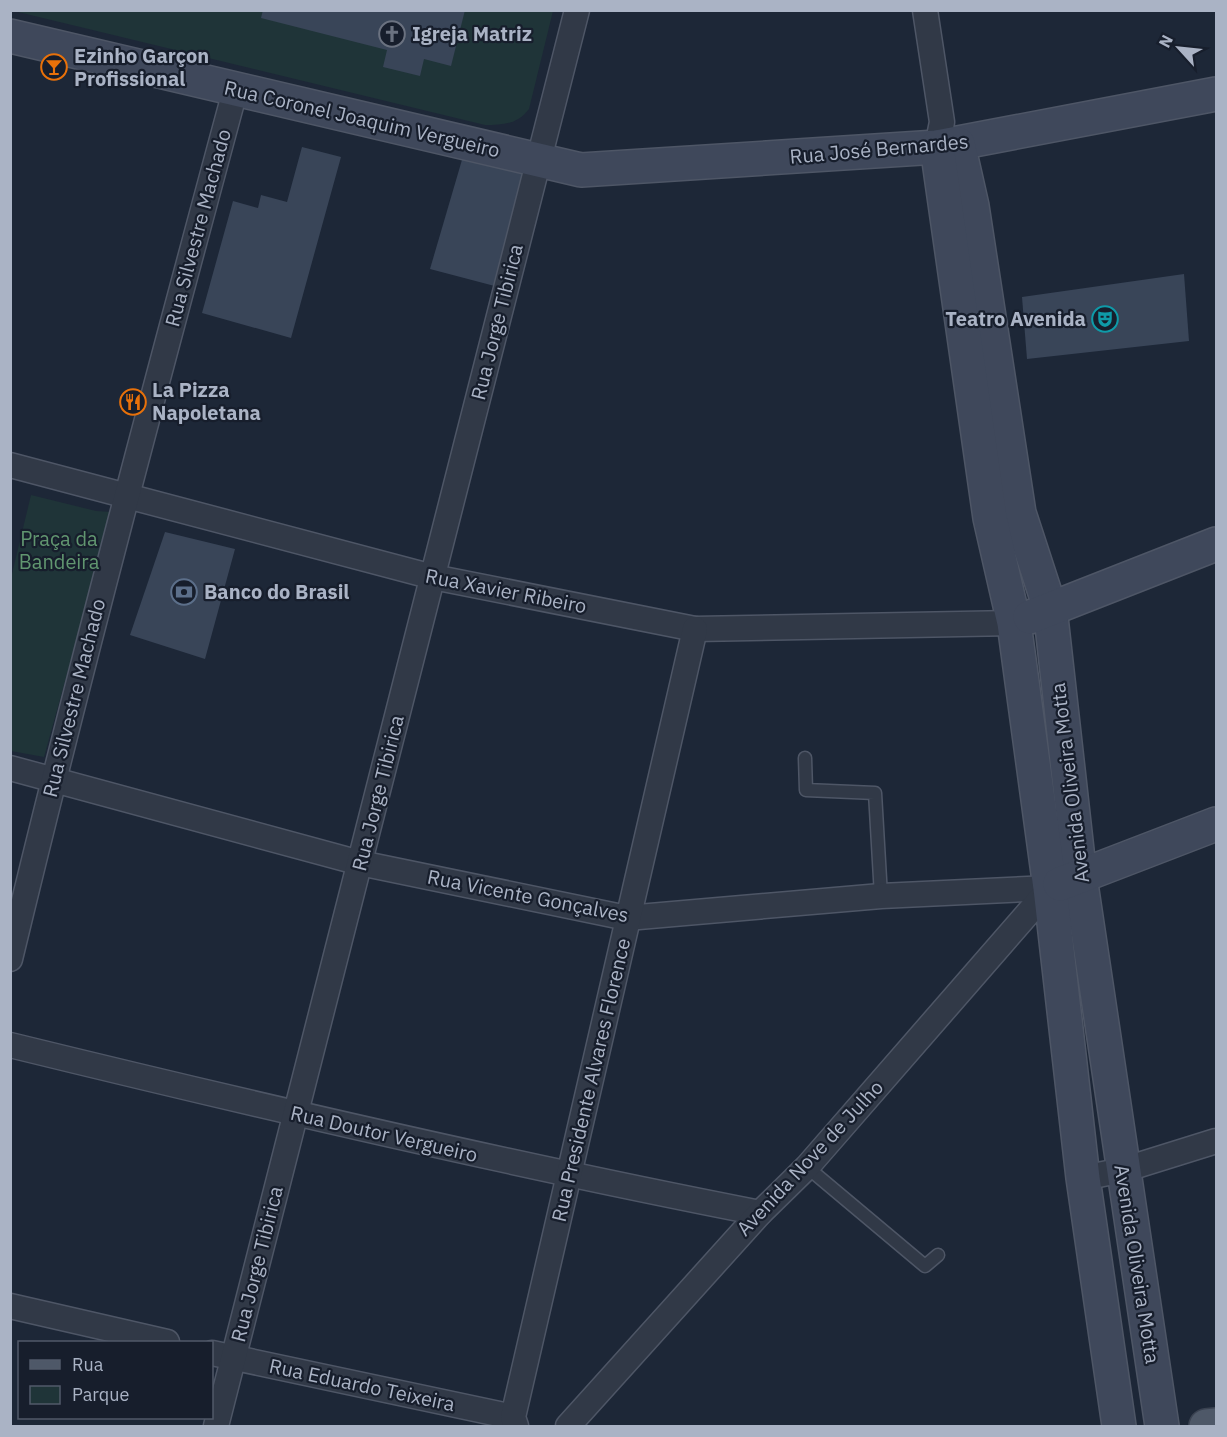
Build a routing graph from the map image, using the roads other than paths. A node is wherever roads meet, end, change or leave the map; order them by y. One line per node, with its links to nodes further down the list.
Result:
1 (577, 10): 7 (street, Rua Jorge Tibirica)
2 (925, 10): 6 (street)
3 (10, 36): 4 (main road, Rua Coronel Joaquim Vergueiro)
4 (235, 91): 7 (main road, Rua Coronel Joaquim Vergueiro); 10 (street, Rua Silvestre Machado)
5 (1216, 94): 6 (main road, Rua José Bernardes)
6 (946, 138): 7 (main road, Rua José Bernardes); 8 (main road, Avenida Oliveira Motta)
7 (539, 159): 13 (street, Rua Jorge Tibirica)
8 (981, 349): 11 (main road, Avenida Oliveira Motta); 11 (main road, Avenida Oliveira Motta)
9 (10, 465): 10 (street, Rua Xavier Ribeiro)
10 (127, 494): 13 (street, Rua Xavier Ribeiro); 19 (street, Rua Silvestre Machado)
11 (1005, 516): 14 (main road, Avenida Oliveira Motta); 15 (main road, Avenida Oliveira Motta)
12 (1216, 544): 14 (main road)
13 (433, 577): 16 (street, Rua Xavier Ribeiro); 21 (street, Rua Jorge Tibirica)
14 (1050, 608): 15 (main road); 22 (main road, Avenida Oliveira Motta)
15 (1014, 624): 16 (street, Rua Xavier Ribeiro); 23 (main road, Avenida Oliveira Motta)
16 (695, 629): 25 (street, Rua Presidente Alvares Florence)
17 (805, 758): 24 (lane)
18 (10, 768): 19 (street)
19 (53, 779): 21 (street, Rua Vicente Gonçalves); 26 (street, Rua Silvestre Machado)
20 (1216, 824): 22 (main road)
21 (360, 863): 25 (street, Rua Vicente Gonçalves); 28 (street, Rua Jorge Tibirica)
22 (1080, 877): 23 (main road); 31 (main road, Avenida Oliveira Motta)
23 (1050, 888): 24 (street, Rua Vicente Gonçalves); 30 (street, Avenida Nove de Julho); 33 (main road, Avenida Oliveira Motta)
24 (880, 896): 25 (street, Rua Vicente Gonçalves)
25 (627, 918): 32 (street, Rua Presidente Alvares Florence)
26 (10, 960)
27 (10, 1045): 28 (street, Rua Doutor Vergueiro)
28 (295, 1115): 32 (street, Rua Doutor Vergueiro); 38 (street, Rua Jorge Tibirica)
29 (1216, 1141): 31 (street)
30 (807, 1167): 34 (street, Avenida Nove de Julho); 35 (lane)
31 (1123, 1170): 33 (street); 44 (main road, Avenida Oliveira Motta)
32 (570, 1176): 34 (street, Rua Doutor Vergueiro); 39 (street, Rua Presidente Alvares Florence)
33 (1083, 1178): 43 (main road, Avenida Oliveira Motta)
34 (760, 1213): 42 (street, Avenida Nove de Julho)
35 (938, 1256)
36 (10, 1306): 37 (street)
37 (163, 1341)
38 (223, 1355): 39 (street, Rua Eduardo Teixeira); 41 (street, Rua Jorge Tibirica)
39 (514, 1422)
40 (1216, 1425): 45 (main road)
41 (216, 1426)
42 (568, 1426)
43 (1119, 1426)
44 (1162, 1426)
45 (1206, 1426)

